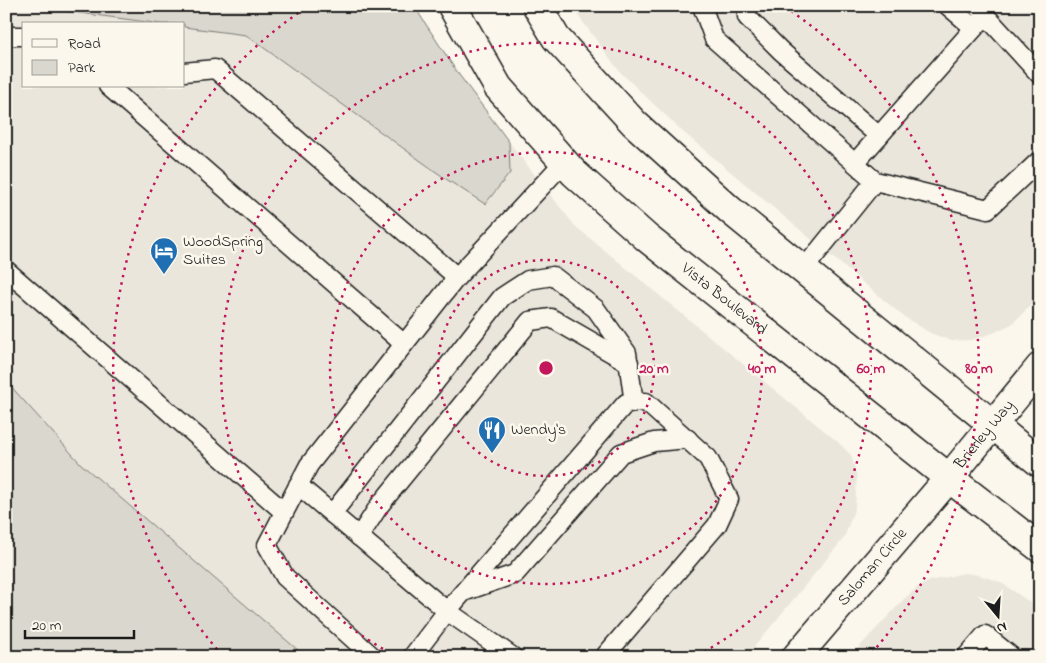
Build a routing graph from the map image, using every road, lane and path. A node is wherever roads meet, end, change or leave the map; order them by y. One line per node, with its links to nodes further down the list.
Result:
1 (452, 6): 14 (main road, Vista Boulevard)
2 (537, 6): 18 (main road)
3 (702, 6): 15 (lane)
4 (747, 6): 12 (lane)
5 (948, 6): 6 (lane)
6 (979, 17): 10 (lane); 12 (lane)
7 (6, 36): 8 (lane)
8 (22, 36)
9 (185, 72): 19 (lane)
10 (1040, 75)
11 (110, 88): 20 (lane)
12 (879, 136): 15 (lane)
13 (1040, 160): 16 (lane)
14 (564, 162): 19 (lane); 27 (main road, Vista Boulevard)
15 (855, 163): 16 (lane)
16 (875, 181): 18 (lane)
17 (6, 270): 29 (lane)
18 (803, 270): 24 (main road)
19 (457, 277): 20 (lane)
20 (404, 344): 28 (lane)
21 (629, 363): 23 (lane); 30 (lane); 31 (lane)
22 (1040, 367): 24 (main road, Brierley Way)
23 (634, 403): 25 (lane); 33 (lane)
24 (992, 424): 26 (main road); 27 (main road, Brierley Way)
25 (688, 439): 33 (lane); 38 (lane)
26 (1040, 463)
27 (949, 478): 32 (main road, Vista Boulevard); 39 (main road, Saloman Circle)
28 (298, 485): 29 (lane); 30 (lane)
29 (284, 512): 35 (lane)
30 (332, 514): 31 (lane)
31 (359, 537): 34 (lane)
32 (1040, 548)
33 (464, 592): 34 (lane)
34 (447, 611): 36 (lane); 37 (lane)
35 (373, 657)
36 (412, 657)
37 (513, 657)
38 (604, 657)
39 (796, 657)
40 (966, 657): 41 (lane)
41 (1012, 657)

